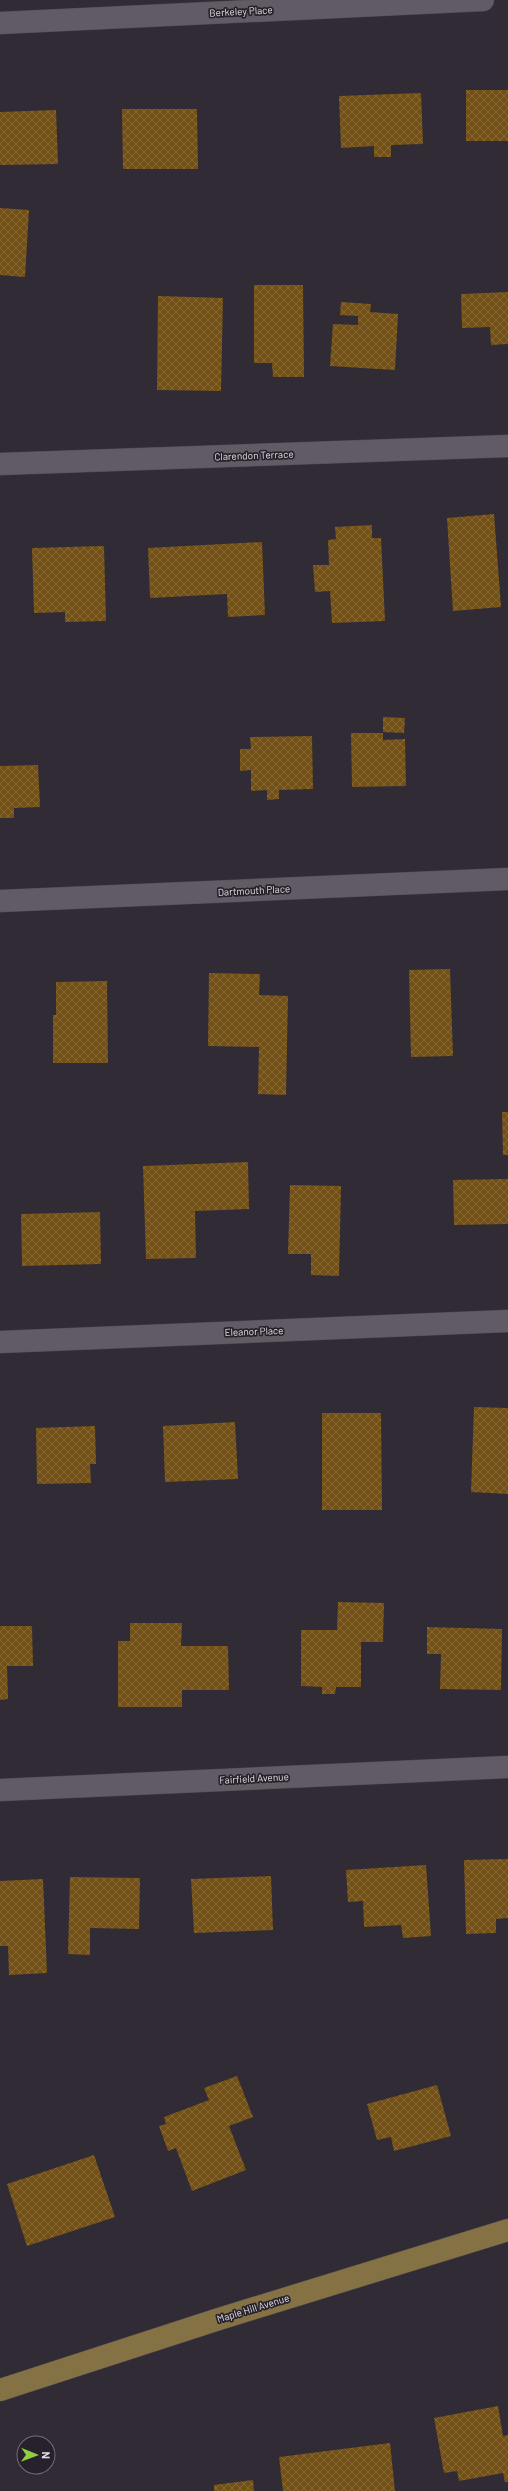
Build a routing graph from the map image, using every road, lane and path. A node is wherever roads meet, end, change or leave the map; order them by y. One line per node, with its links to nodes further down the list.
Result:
1 (483, 0): 2 (street, Berkeley Place)
2 (0, 23)
3 (508, 446): 4 (street, Clarendon Terrace)
4 (0, 464)
5 (508, 879): 6 (street, Dartmouth Place)
6 (0, 901)
7 (508, 1321): 8 (street, Eleanor Place)
8 (0, 1342)
9 (508, 1767): 10 (street, Fairfield Avenue)
10 (0, 1790)
11 (508, 2230): 12 (main road, Maple Hill Avenue)
12 (0, 2390)

